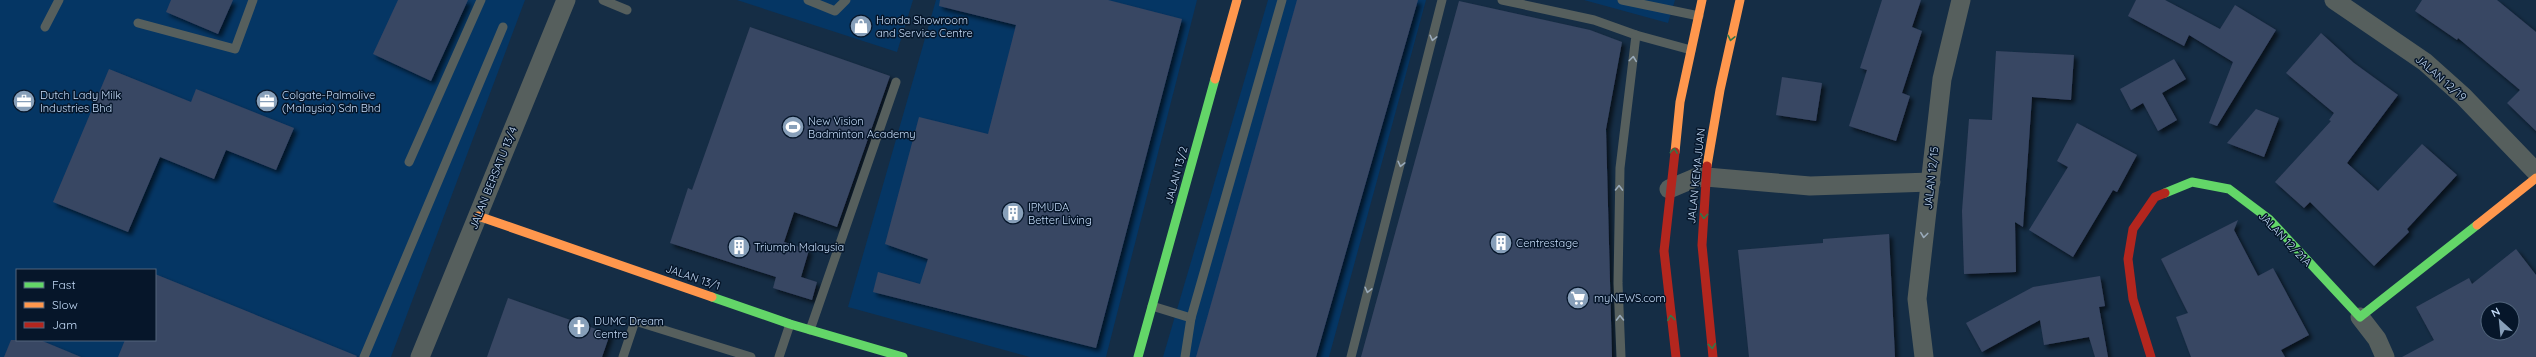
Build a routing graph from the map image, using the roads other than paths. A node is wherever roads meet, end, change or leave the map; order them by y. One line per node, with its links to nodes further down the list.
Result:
1 (59, 0): 23 (lane)
2 (253, 0): 22 (lane)
3 (481, 0): 28 (lane)
4 (566, 0): 34 (street, JALAN BERSATU 13/4)
5 (603, 0): 20 (lane)
6 (808, 0): 7 (lane)
7 (846, 0)
8 (1235, 0): 35 (street, JALAN 13/2)
9 (1282, 0): 37 (lane)
10 (1442, 0): 48 (lane, one-way to 48)
11 (1502, 0): 25 (lane)
12 (1622, 0): 18 (lane)
13 (1667, 0): 19 (lane)
14 (1702, 0): 21 (street)
15 (1740, 0): 30 (street, JALAN KEMAJUAN, one-way to 30)
16 (1961, 0): 32 (street, JALAN 12/15)
17 (2334, 0): 29 (street, JALAN 12/19)
18 (1651, 3): 19 (lane)
19 (1669, 9): 21 (lane)
20 (627, 10)
21 (1699, 16): 26 (street)
22 (138, 23)
23 (45, 27)
24 (503, 27): 40 (lane)
25 (1636, 35): 26 (lane); 49 (lane, one-way to 25)
26 (1691, 50): 33 (street, one-way to 26)
27 (896, 82): 39 (lane)
28 (409, 162)
29 (2536, 172)
30 (1706, 177): 32 (street); 33 (street); 51 (street, JALAN KEMAJUAN, one-way to 51)
31 (2536, 178): 36 (street)
32 (1931, 182): 52 (street, JALAN 12/15, one-way to 52)
33 (1669, 189): 50 (street, one-way to 33)
34 (478, 216): 38 (street, JALAN 13/1); 41 (street, JALAN BERSATU 13/4)
35 (1152, 306): 37 (lane); 46 (street, JALAN 13/2)
36 (2360, 317): 53 (street, JALAN 12/21A); 54 (street, JALAN 12/21A)
37 (1192, 318): 47 (lane)
38 (790, 324): 39 (street, JALAN 13/1); 44 (lane)
39 (810, 330): 45 (street, JALAN 13/1)
40 (364, 357)
41 (420, 357)
42 (623, 357): 43 (lane)
43 (751, 357)
44 (779, 357)
45 (903, 357)
46 (1138, 357)
47 (1185, 357)
48 (1351, 357)
49 (1621, 357)
50 (1676, 357)
51 (1713, 357)
52 (1924, 357)
53 (2151, 357)
54 (2385, 357)

